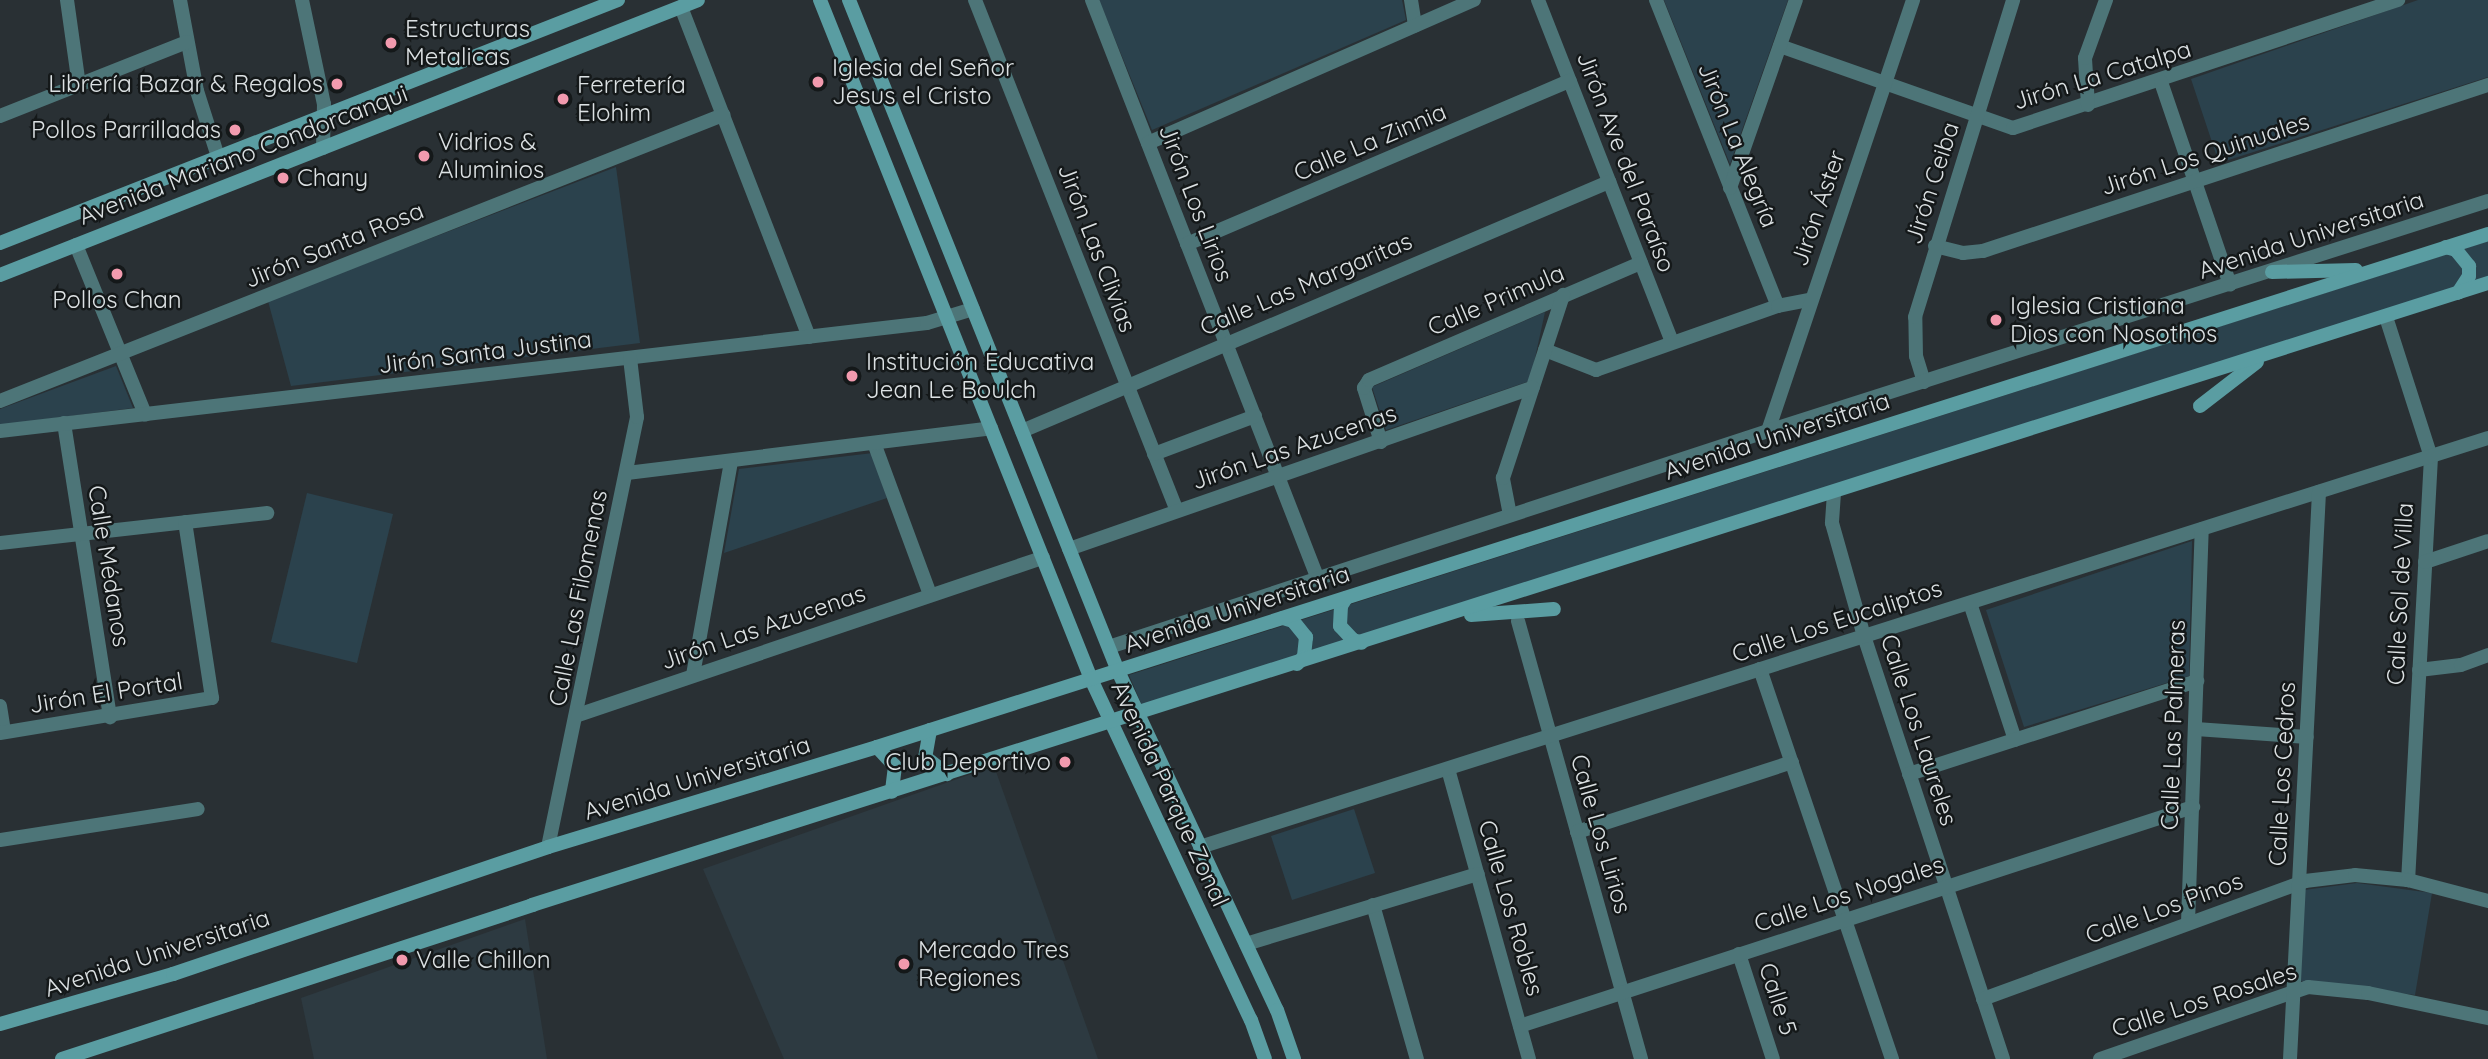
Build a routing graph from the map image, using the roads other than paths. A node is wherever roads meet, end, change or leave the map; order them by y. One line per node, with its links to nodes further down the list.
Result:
1 (67, 0): 25 (street)
2 (180, 0): 21 (street)
3 (302, 0): 31 (street)
4 (618, 0): 31 (main road, Avenida Mariano Condorcanqui)
5 (698, 0): 19 (main road, Avenida Mariano Condorcanqui)
6 (820, 0): 58 (main road, Avenida Parque Zonal)
7 (849, 0): 56 (main road, Avenida Parque Zonal)
8 (975, 0): 67 (street, Jirón Las Clivias)
9 (1092, 0): 33 (street, Jirón Los Lirios)
10 (1411, 0): 20 (street)
11 (1474, 0): 20 (street)
12 (1538, 0): 23 (street, Jirón Ave del Paraíso)
13 (1656, 0): 38 (street, Jirón La Alegría)
14 (1796, 0): 22 (street)
15 (1913, 0): 26 (street, Jirón Áster)
16 (2013, 0): 32 (street, Jirón Ceiba)
17 (2106, 0): 28 (street)
18 (2398, 0): 24 (street, Jirón La Catalpa)
19 (681, 7): 29 (street); 34 (main road, Avenida Mariano Condorcanqui)
20 (1415, 26): 33 (street)
21 (187, 42): 25 (street); 35 (street)
22 (1780, 46): 26 (street, Jirón La Catalpa); 38 (street)
23 (1570, 81): 37 (street, Jirón Ave del Paraíso); 42 (street, Calle La Zinnia)
24 (2161, 82): 28 (street, Jirón La Catalpa); 36 (street)
25 (79, 85): 30 (street)
26 (1884, 85): 32 (street, Jirón La Catalpa); 54 (street, Jirón Áster)
27 (2488, 85): 36 (street, Jirón Los Quinuales)
28 (2088, 105): 32 (street, Jirón La Catalpa)
29 (723, 115): 59 (street); 63 (street, Jirón Santa Rosa)
30 (0, 116)
31 (323, 118): 34 (street); 35 (main road, Avenida Mariano Condorcanqui)
32 (1976, 119): 44 (street, Jirón Ceiba)
33 (1148, 143): 42 (street, Jirón Los Lirios)
34 (323, 148): 43 (main road, Avenida Mariano Condorcanqui)
35 (218, 157): 41 (main road, Avenida Mariano Condorcanqui)
36 (2194, 181): 44 (street, Jirón Los Quinuales); 51 (street)
37 (1609, 182): 46 (street, Jirón Ave del Paraíso); 61 (street, Calle Las Margaritas)
38 (1730, 188): 55 (street, Jirón La Alegría)
39 (2488, 201): 48 (street, Avenida Universitaria)
40 (2488, 234): 45 (main road, Avenida Universitaria)
41 (0, 243)
42 (1187, 244): 61 (street, Jirón Los Lirios)
43 (76, 245): 49 (main road, Avenida Mariano Condorcanqui); 63 (street)
44 (1936, 246): 66 (street, Jirón Ceiba)
45 (2446, 247): 47 (main road, Avenida Universitaria); 52 (main road)
46 (1641, 263): 53 (street, Calle Primula); 60 (street, Jirón Ave del Paraíso)
47 (2372, 270): 48 (main road); 101 (main road, Avenida Universitaria)
48 (2272, 272): 51 (street, Avenida Universitaria)
49 (0, 275)
50 (2488, 284): 52 (main road)
51 (2230, 285): 66 (street, Avenida Universitaria)
52 (2458, 293): 57 (main road)
53 (1563, 296): 62 (street); 79 (street, Calle Primula)
54 (1810, 300): 55 (street); 77 (street, Jirón Áster)
55 (1778, 306): 60 (street)
56 (973, 309): 58 (street, Jirón Santa Justina); 76 (main road, Avenida Parque Zonal)
57 (2386, 317): 64 (main road); 82 (street, Calle Sol de Villa)
58 (948, 320): 59 (street, Jirón Santa Justina); 74 (main road, Avenida Parque Zonal)
59 (809, 337): 65 (street, Jirón Santa Justina)
60 (1671, 340): 62 (street)
61 (1226, 342): 67 (street, Calle Las Margaritas); 72 (street, Jirón Los Lirios)
62 (1545, 350): 68 (street)
63 (124, 352): 69 (street, Jirón Santa Rosa); 71 (street)
64 (2268, 354): 70 (main road); 87 (main road)
65 (630, 358): 71 (street, Jirón Santa Justina); 84 (street, Calle Las Filomenas)
66 (1924, 382): 77 (street, Avenida Universitaria)
67 (1127, 385): 76 (street, Calle Las Margaritas); 81 (street, Jirón Las Clivias)
68 (1533, 387): 79 (street, Jirón Las Azucenas); 90 (street)
69 (0, 401)
70 (2200, 406)
71 (145, 414): 73 (street, Jirón Santa Justina)
72 (1255, 416): 81 (street); 85 (street, Jirón Los Lirios)
73 (64, 423): 75 (street, Jirón Santa Justina); 93 (street, Calle Médanos)
74 (991, 428): 80 (street); 97 (main road, Avenida Parque Zonal)
75 (0, 431)
76 (1022, 431): 96 (main road, Avenida Parque Zonal)
77 (1768, 431): 90 (street, Avenida Universitaria)
78 (2488, 438): 82 (street, Calle Los Eucaliptos)
79 (1381, 442): 85 (street, Jirón Las Azucenas)
80 (874, 443): 83 (street); 100 (street)
81 (1154, 454): 88 (street, Jirón Las Clivias)
82 (2431, 457): 86 (street, Calle Los Eucaliptos); 98 (street, Calle Sol de Villa)
83 (731, 461): 84 (street); 115 (street)
84 (627, 473): 119 (street, Calle Las Filomenas)
85 (1279, 477): 88 (street, Jirón Las Azucenas); 99 (street, Jirón Los Lirios)
86 (2319, 492): 92 (street, Calle Los Eucaliptos); 127 (street, Calle Los Cedros)
87 (1834, 493): 104 (main road); 107 (street, Calle Los Laureles)
88 (1177, 512): 96 (street, Jirón Las Azucenas)
89 (267, 513): 91 (street)
90 (1510, 515): 99 (street, Avenida Universitaria)
91 (185, 522): 93 (street); 121 (street, Jirón El Portal)
92 (2202, 529): 102 (street, Calle Los Eucaliptos); 117 (street, Calle Las Palmeras)
93 (79, 534): 95 (street); 121 (street, Calle Médanos)
94 (2488, 541): 98 (street)
95 (0, 543)
96 (1069, 549): 109 (main road, Avenida Parque Zonal)
97 (1043, 558): 100 (street, Jirón Las Azucenas); 116 (main road, Avenida Parque Zonal)
98 (2425, 562): 113 (street, Calle Sol de Villa)
99 (1318, 579): 109 (street, Avenida Universitaria)
100 (930, 594): 115 (street, Jirón Las Azucenas)
101 (1346, 598): 105 (main road, Avenida Universitaria); 108 (main road)
102 (1970, 603): 107 (street, Calle Los Eucaliptos); 128 (street)
103 (1554, 609): 104 (main road)
104 (1445, 617): 108 (main road)
105 (1283, 618): 111 (main road); 114 (main road, Avenida Universitaria)
106 (1518, 621): 126 (street, Calle Los Lirios)
107 (1864, 636): 112 (street, Calle Los Eucaliptos); 133 (street, Calle Los Laureles)
108 (1362, 643): 111 (main road)
109 (1109, 648): 114 (main road, Avenida Parque Zonal)
110 (2488, 655): 113 (street)
111 (1297, 664): 120 (main road)
112 (1760, 669): 126 (street, Calle Los Eucaliptos); 130 (street)
113 (2419, 670): 142 (street, Calle Sol de Villa)
114 (1118, 671): 116 (main road, Avenida Universitaria); 120 (main road, Avenida Parque Zonal)
115 (693, 675): 119 (street, Jirón Las Azucenas)
116 (1091, 679): 122 (main road, Avenida Parque Zonal); 124 (main road, Avenida Universitaria)
117 (2197, 681): 123 (street, Calle Las Palmeras); 128 (street)
118 (0, 706): 125 (street)
119 (578, 715): 139 (street, Calle Las Filomenas)
120 (1139, 715): 122 (main road); 140 (main road, Avenida Parque Zonal)
121 (110, 716): 125 (street, Jirón El Portal)
122 (1112, 724): 132 (main road); 158 (main road, Avenida Parque Zonal)
123 (2196, 729): 127 (street); 135 (street, Calle Las Palmeras)
124 (930, 730): 129 (main road, Avenida Universitaria); 132 (main road)
125 (2, 732)
126 (1550, 736): 131 (street, Calle Los Eucaliptos); 137 (street, Calle Los Lirios)
127 (2307, 737): 143 (street, Calle Los Cedros)
128 (2015, 740): 133 (street)
129 (877, 747): 134 (main road); 139 (main road, Avenida Universitaria)
130 (1792, 762): 137 (street); 147 (street)
131 (1448, 769): 140 (street, Calle Los Eucaliptos); 141 (street, Calle Los Robles)
132 (947, 774): 134 (main road)
133 (1909, 774): 144 (street, Calle Los Laureles)
134 (892, 792): 157 (main road)
135 (2193, 807): 144 (street, Calle Los Nogales); 148 (street, Calle Las Palmeras)
136 (198, 809): 138 (street)
137 (1577, 832): 152 (street, Calle Los Lirios)
138 (0, 840)
139 (548, 847): 155 (main road, Avenida Universitaria)
140 (1200, 847): 149 (main road, Avenida Parque Zonal)
141 (1478, 874): 146 (street); 156 (street, Calle Los Robles)
142 (2408, 880): 143 (street, Calle Los Pinos); 145 (street, Calle Los Pinos)
143 (2299, 883): 148 (street, Calle Los Pinos); 151 (street, Calle Los Cedros)
144 (1946, 887): 147 (street, Calle Los Nogales); 153 (street, Calle Los Laureles)
145 (2488, 901)
146 (1373, 905): 149 (street); 160 (street)
147 (1845, 920): 150 (street, Calle Los Nogales); 164 (street)
148 (2188, 923): 153 (street, Calle Los Pinos)
149 (1245, 944): 159 (main road, Avenida Parque Zonal)
150 (1739, 954): 152 (street, Calle Los Nogales); 163 (street, Calle 5)
151 (2294, 989): 154 (street, Calle Los Rosales); 166 (street, Calle Los Rosales); 167 (street, Calle Los Cedros)
152 (1622, 992): 156 (street, Calle Los Nogales); 162 (street, Calle Los Lirios)
153 (1983, 999): 165 (street, Calle Los Laureles)
154 (2488, 1018)
155 (0, 1024)
156 (1520, 1026): 161 (street, Calle Los Robles)
157 (65, 1058)
158 (1265, 1059)
159 (1293, 1059)
160 (1417, 1059)
161 (1529, 1059)
162 (1641, 1059)
163 (1773, 1059)
164 (1892, 1059)
165 (2003, 1059)
166 (2100, 1059)
167 (2290, 1059)

